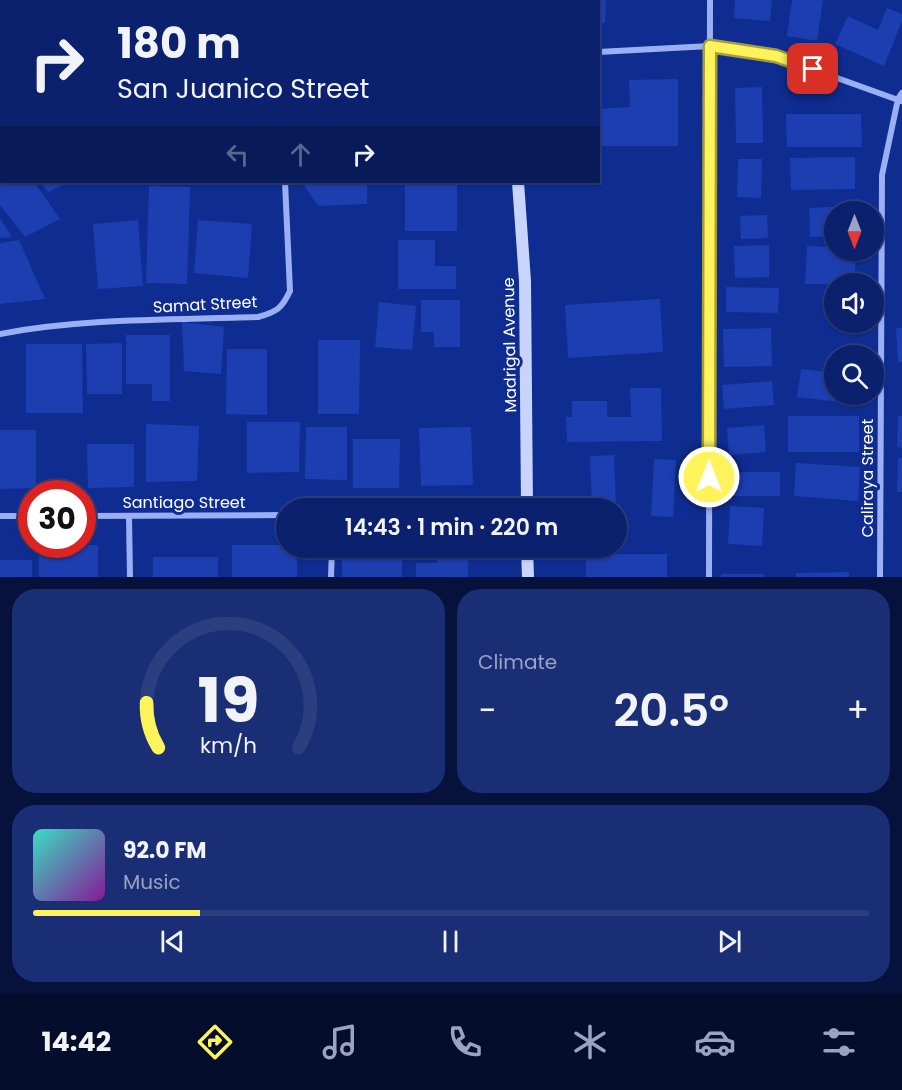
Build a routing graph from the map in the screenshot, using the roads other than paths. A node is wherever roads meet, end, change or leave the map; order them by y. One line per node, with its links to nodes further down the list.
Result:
1 (710, 0): 2 (street)
2 (710, 46): 3 (street); 4 (street); 19 (street)
3 (600, 52)
4 (901, 98): 20 (street, Caliraya Street)
5 (285, 183): 7 (street, Samat Street)
6 (518, 183): 8 (street, Madrigal Avenue)
7 (0, 334)
8 (527, 498)
9 (276, 515): 13 (street, Santiago Street)
10 (0, 516): 11 (street)
11 (18, 516)
12 (96, 516): 13 (street, Santiago Street)
13 (129, 517): 16 (street)
14 (332, 558): 17 (street)
15 (527, 558): 18 (street)
16 (130, 577)
17 (332, 577)
18 (528, 577)
19 (709, 577)
20 (880, 577)

